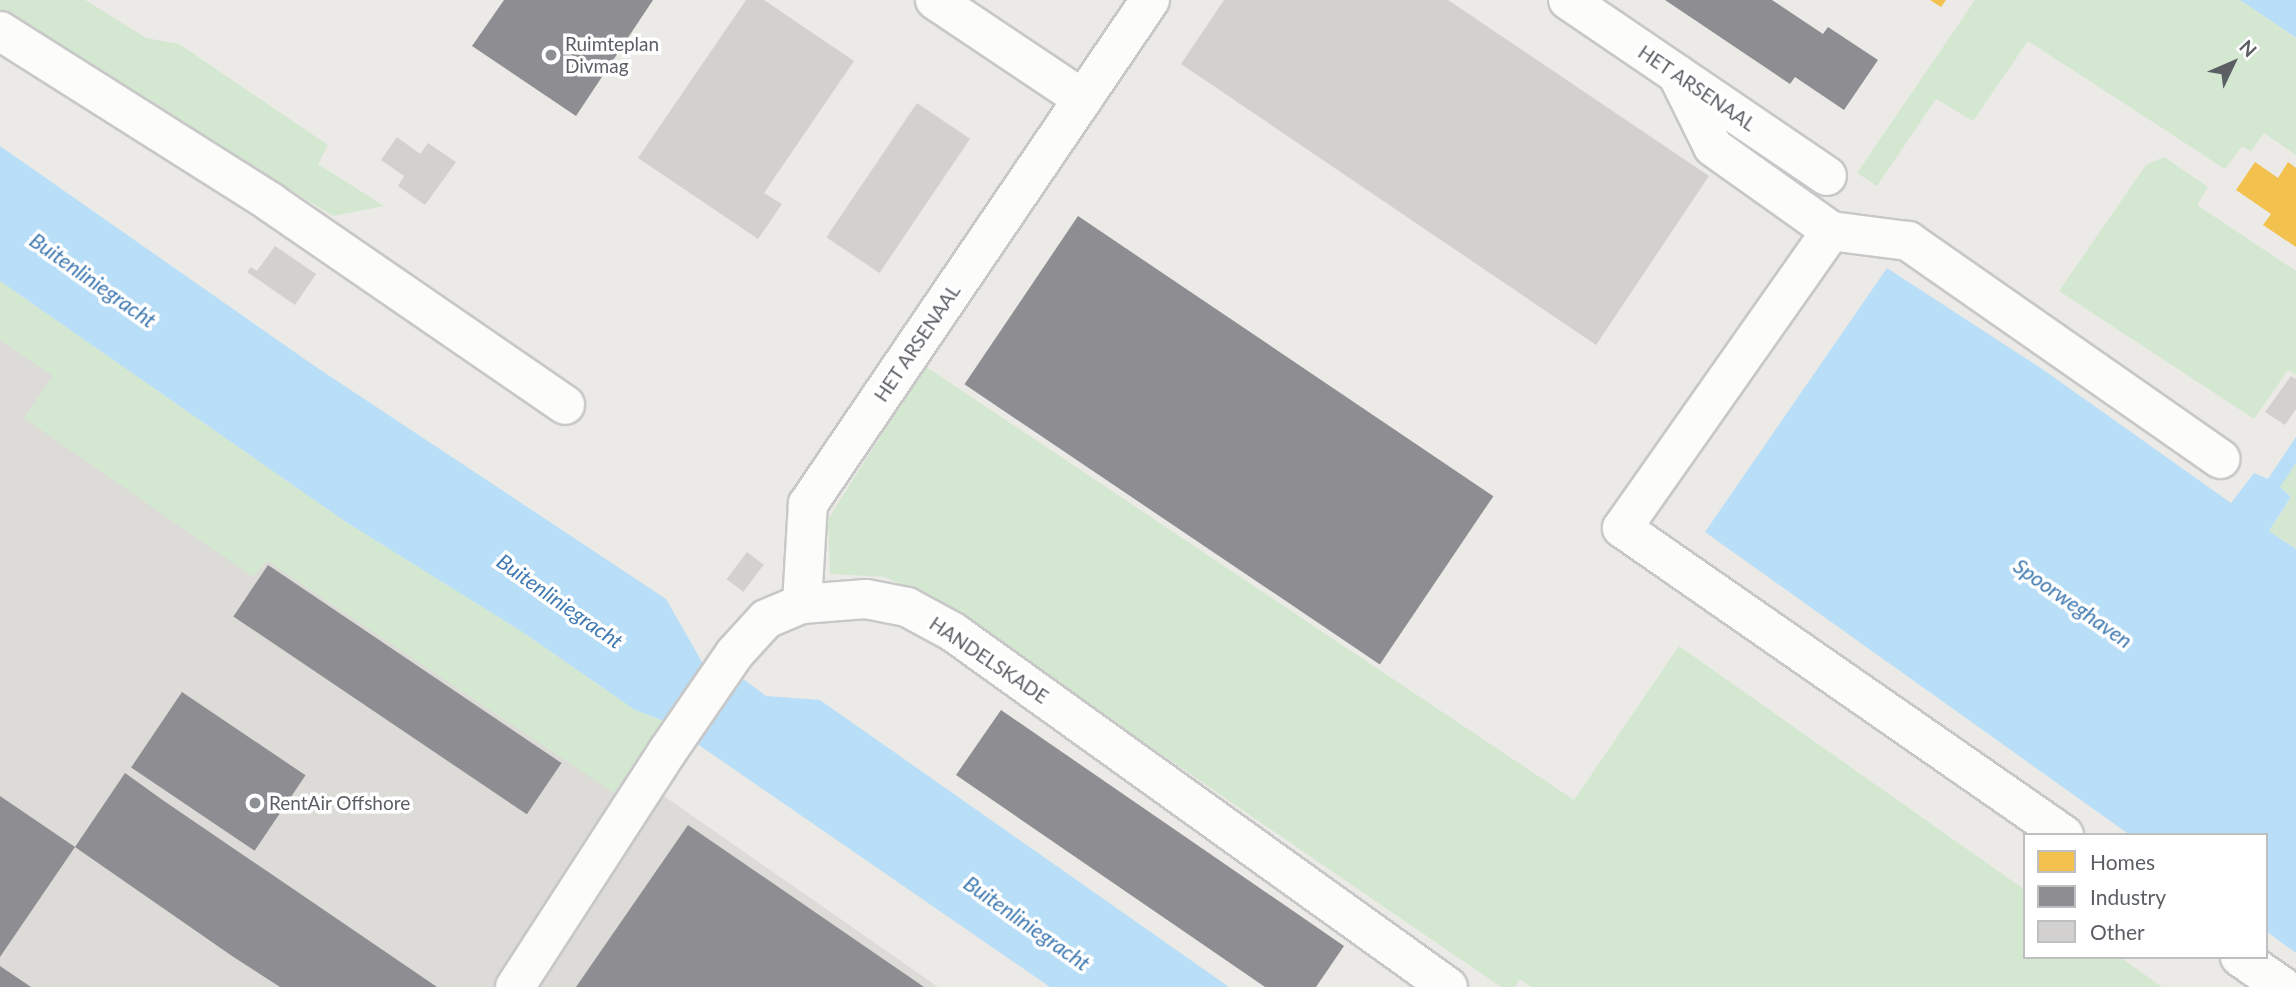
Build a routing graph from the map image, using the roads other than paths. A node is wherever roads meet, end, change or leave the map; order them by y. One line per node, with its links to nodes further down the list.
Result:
1 (935, 0): 6 (street)
2 (1150, 0): 6 (street, HET ARSENAAL)
3 (1568, 0): 5 (street, HET ARSENAAL)
4 (0, 30): 9 (street)
5 (1676, 74): 7 (street, HET ARSENAAL); 8 (street)
6 (1083, 99): 11 (street, HET ARSENAAL)
7 (1826, 176)
8 (1831, 231): 10 (street); 12 (street)
9 (565, 405)
10 (2221, 459)
11 (802, 604): 14 (street, HANDELSKADE); 15 (street, HANDELSKADE)
12 (2061, 833)
13 (2243, 959): 16 (street)
14 (515, 987)
15 (1448, 987)
16 (2283, 987)

